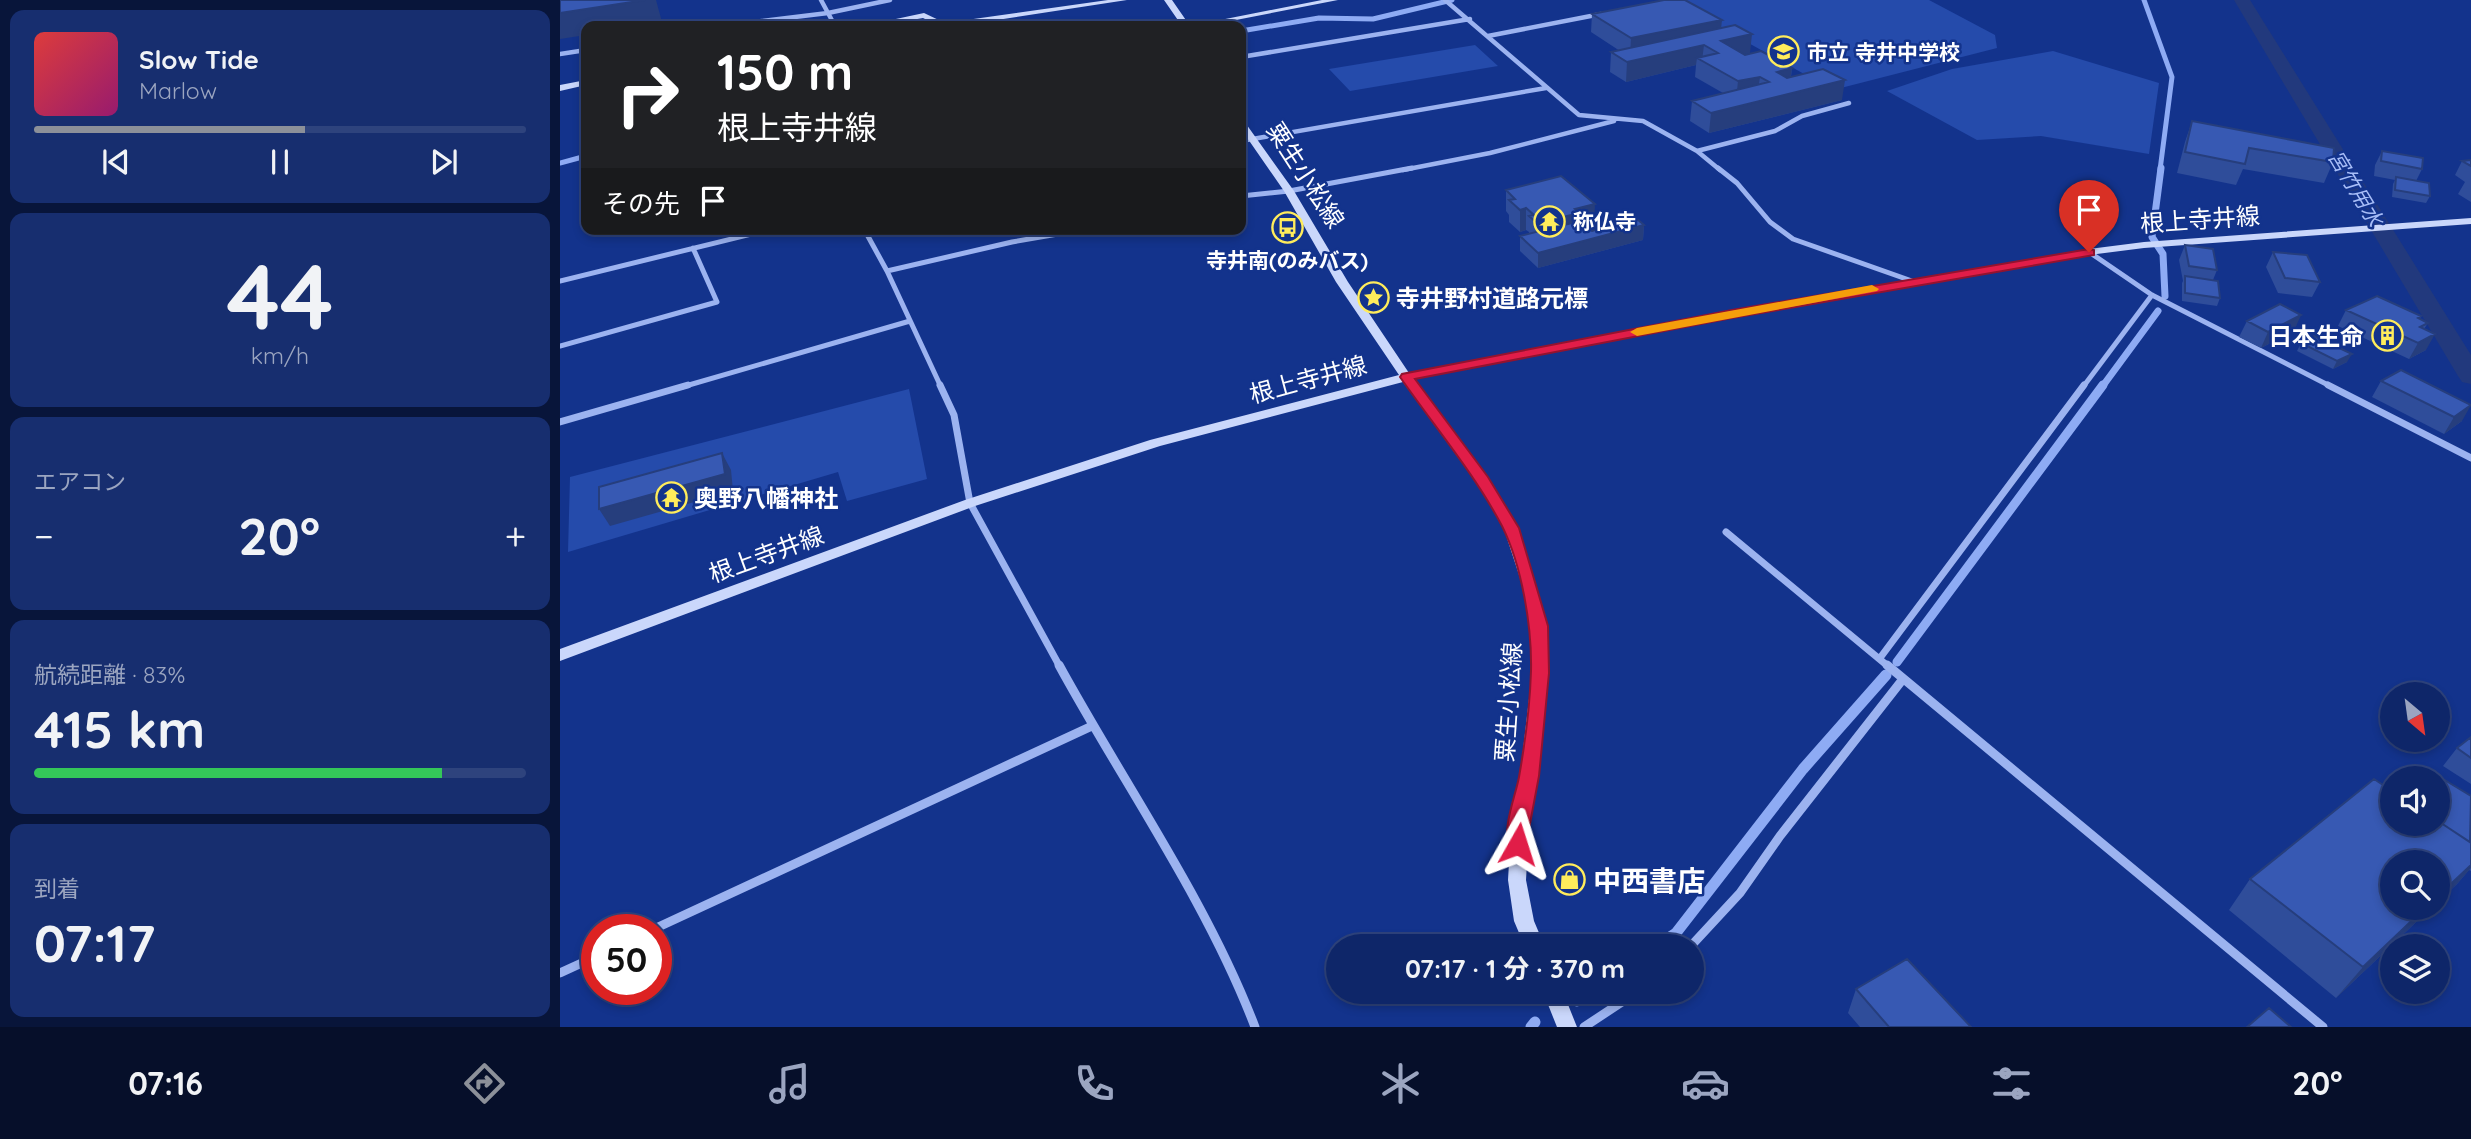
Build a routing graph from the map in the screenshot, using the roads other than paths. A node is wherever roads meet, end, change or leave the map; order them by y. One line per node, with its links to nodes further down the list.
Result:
1 (821, 0): 7 (street)
2 (890, 0): 7 (street)
3 (1123, 0): 14 (main road)
4 (1168, 0): 15 (main road)
5 (1334, 0): 16 (main road)
6 (1445, 0): 9 (street)
7 (828, 13): 10 (street); 11 (street)
8 (1610, 13): 17 (street)
9 (1470, 19): 17 (street); 20 (street)
10 (762, 21)
11 (832, 21)
12 (893, 21): 13 (main road)
13 (935, 21)
14 (978, 21)
15 (1183, 21)
16 (1221, 21)
17 (1488, 36): 22 (street)
18 (581, 51): 19 (street)
19 (560, 54)
20 (1246, 56)
21 (581, 84): 23 (main road)
22 (1546, 88): 25 (street); 26 (street)
23 (560, 89)
24 (1849, 103): 28 (street)
25 (1618, 120): 28 (street); 29 (street)
26 (1246, 140)
27 (1246, 141): 29 (main road, 粟生小松線)
28 (1697, 151): 39 (street)
29 (1289, 191): 30 (street); 43 (main road, 粟生小松線)
30 (1246, 195)
31 (2471, 221): 36 (main road, 根上寺井線)
32 (747, 235): 35 (street)
33 (867, 235): 37 (street)
34 (1052, 235): 37 (street)
35 (693, 248): 38 (street); 42 (street)
36 (2089, 252): 39 (main road, 根上寺井線); 40 (street)
37 (887, 271): 41 (street)
38 (560, 281)
39 (1912, 281): 43 (main road, 根上寺井線)
40 (2152, 295): 45 (street); 49 (street)
41 (909, 321): 44 (street); 46 (street)
42 (560, 346)
43 (1406, 377): 46 (main road, 根上寺井線); 53 (main road, 粟生小松線)
44 (560, 421)
45 (2471, 458)
46 (970, 503): 48 (main road, 根上寺井線); 51 (street)
47 (1726, 532): 49 (street)
48 (560, 655)
49 (1880, 658): 50 (street)
50 (1903, 679): 54 (street); 62 (street)
51 (1092, 726): 52 (street); 59 (street)
52 (672, 921)
53 (1530, 934)
54 (1702, 934)
55 (581, 963): 56 (street)
56 (560, 973)
57 (1558, 1004): 60 (main road)
58 (1619, 1004): 61 (street)
59 (1255, 1027)
60 (1567, 1027)
61 (1584, 1027)
62 (2323, 1027)

